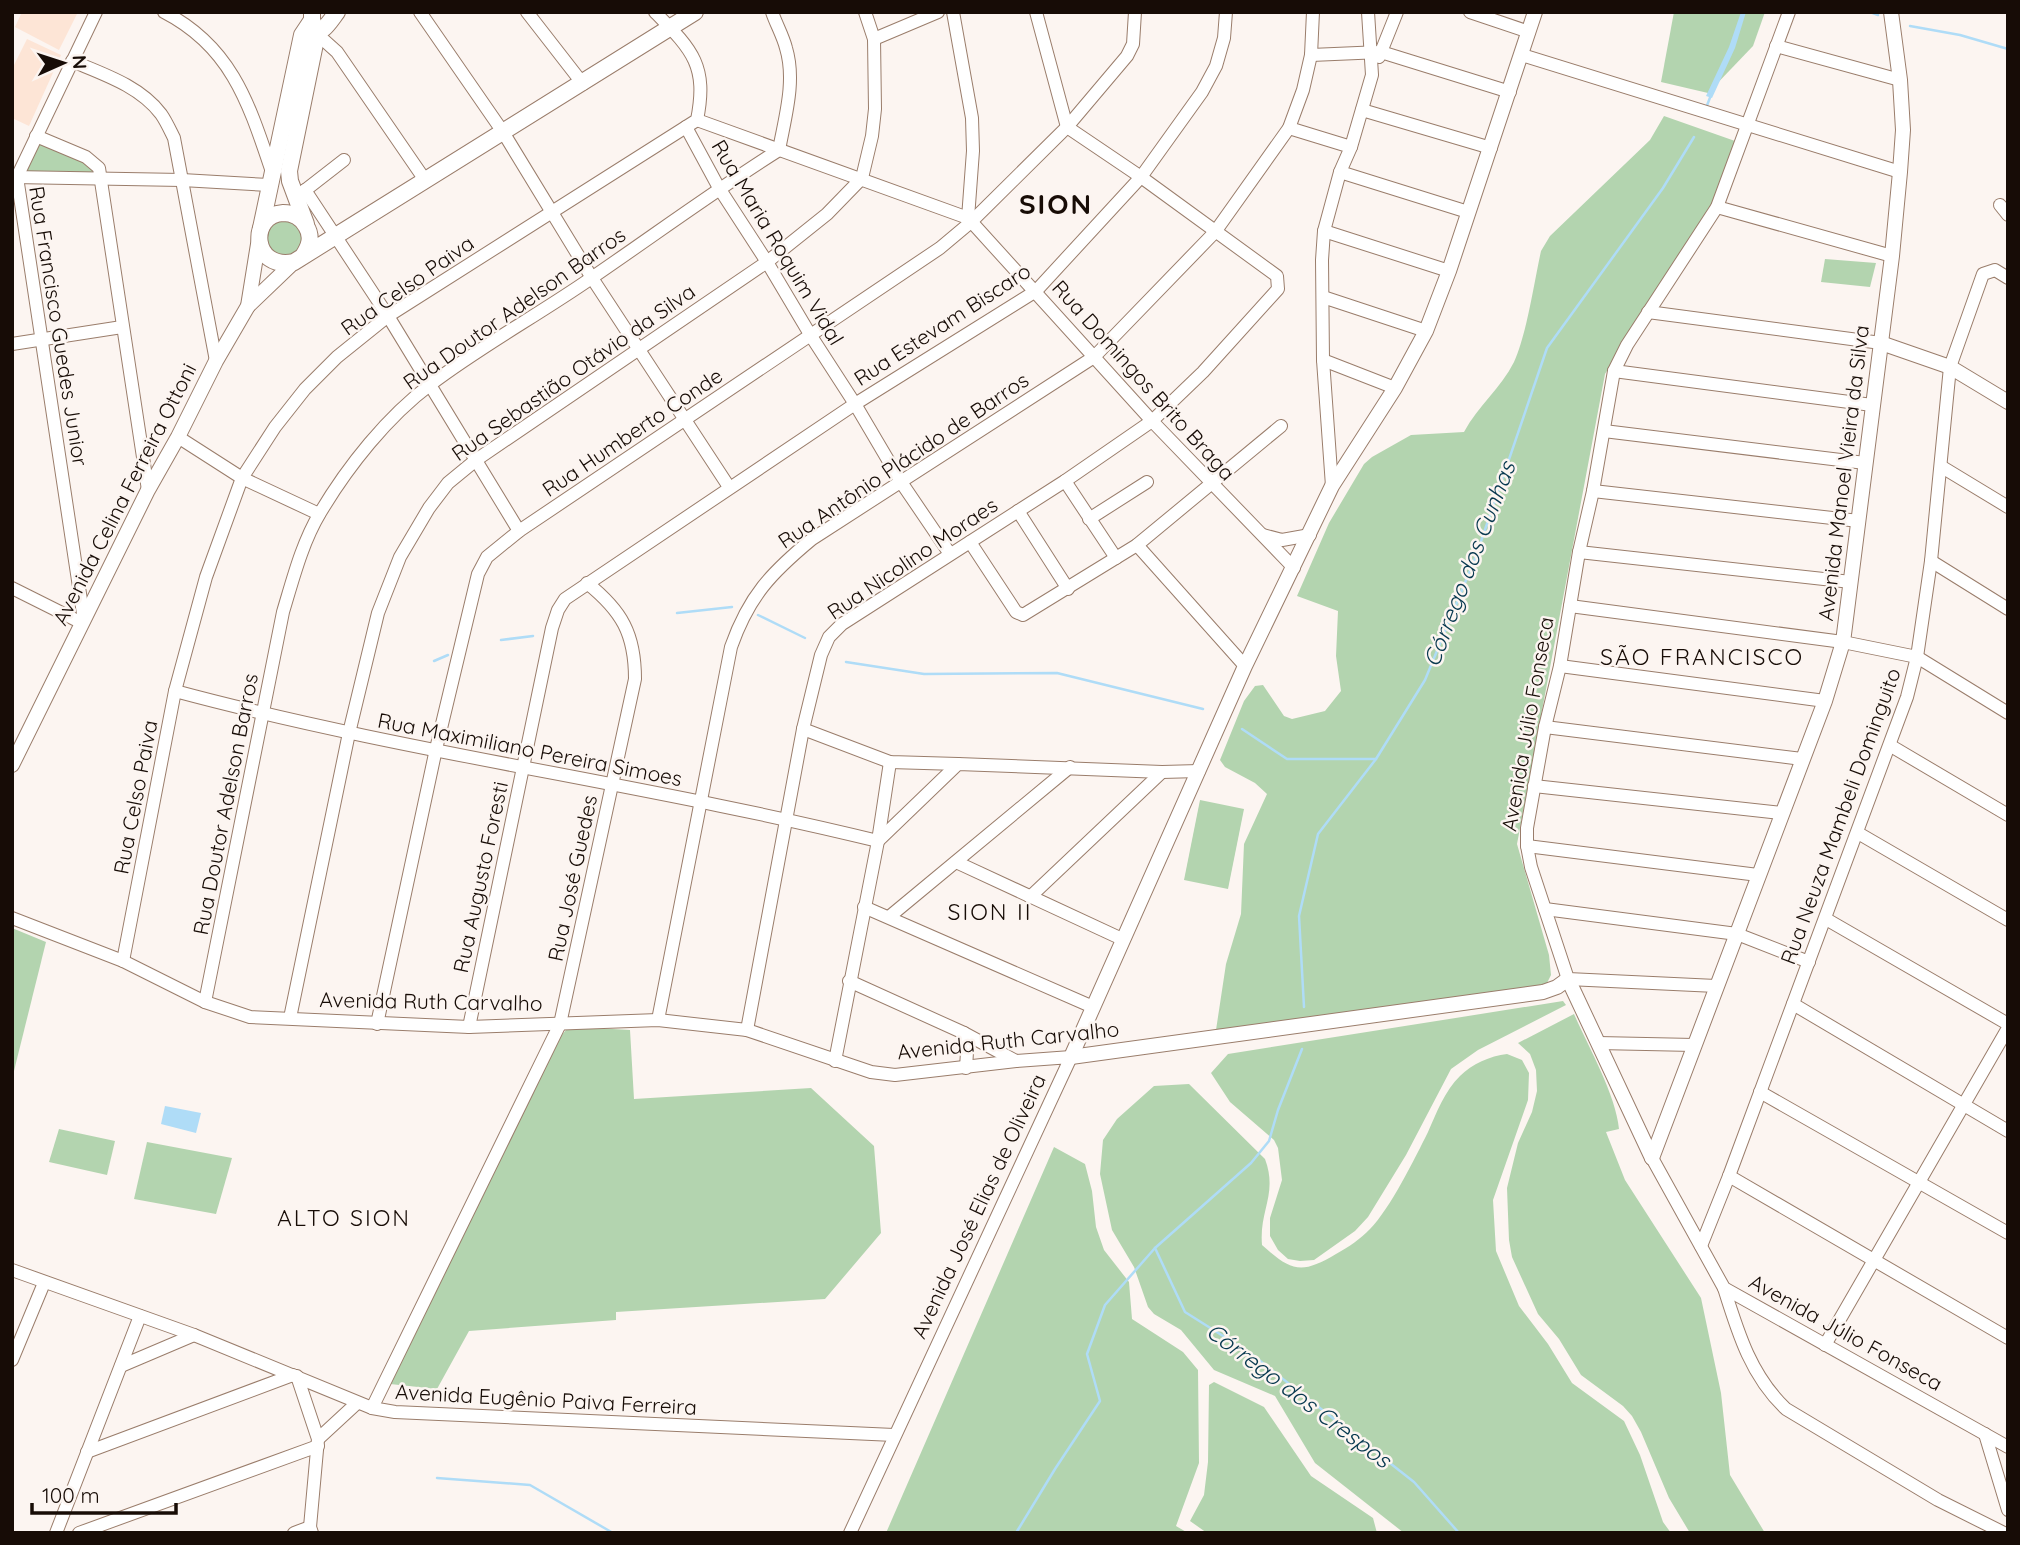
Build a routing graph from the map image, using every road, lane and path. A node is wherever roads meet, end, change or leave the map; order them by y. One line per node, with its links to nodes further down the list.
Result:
1 (96, 12): 30 (street, Rua Francisco Guedes Junior)
2 (164, 12): 51 (street)
3 (337, 12): 22 (main road)
4 (420, 12): 39 (street)
5 (527, 12): 32 (street)
6 (655, 12): 23 (street)
7 (695, 12): 23 (main road)
8 (772, 12): 43 (street)
9 (865, 12): 25 (street)
10 (937, 12): 25 (street)
11 (953, 12): 59 (street)
12 (1036, 12): 37 (street)
13 (1136, 12): 37 (street, Rua Humberto Conde)
14 (1226, 12): 48 (street, Rua Estevam Biscaro)
15 (1313, 12): 28 (street, Rua Antônio Plácido de Barros)
16 (1368, 12): 27 (street)
17 (1397, 12): 27 (street)
18 (1470, 12): 24 (street)
19 (1535, 12): 24 (street, Avenida José Elias de Oliveira)
20 (1788, 12): 26 (street, Avenida Júlio Fonseca)
21 (1891, 12): 31 (street, Avenida Manoel Vieira da Silva)
22 (311, 25): 51 (main road, Avenida Celina Ferreira Ottoni); 53 (street); 55 (main road)
23 (671, 28): 32 (main road); 35 (street)
24 (1529, 32): 29 (street, Avenida José Elias de Oliveira)
25 (874, 39): 49 (street)
26 (1776, 46): 31 (street); 36 (street, Avenida Júlio Fonseca)
27 (1376, 52): 28 (street); 33 (street); 34 (street)
28 (1311, 55): 38 (street, Rua Antônio Plácido de Barros)
29 (1522, 55): 33 (street, Avenida José Elias de Oliveira); 36 (street)
30 (72, 61): 40 (street, Rua Francisco Guedes Junior); 52 (street)
31 (1900, 80): 46 (street, Avenida Manoel Vieira da Silva)
32 (583, 83): 39 (main road)
33 (1510, 92): 42 (street, Avenida José Elias de Oliveira)
34 (1362, 110): 41 (street); 42 (street)
35 (691, 123): 43 (street); 54 (street, Rua Maria Roquim Vidal); 57 (street, Rua Celso Paiva)
36 (1748, 125): 46 (street); 56 (street, Avenida Júlio Fonseca)
37 (1067, 127): 48 (street); 59 (street, Rua Humberto Conde)
38 (1289, 128): 41 (street); 62 (street, Rua Antônio Plácido de Barros)
39 (503, 132): 53 (main road); 57 (street)
40 (36, 136): 47 (street, Rua Francisco Guedes Junior); 50 (street)
41 (1351, 147): 45 (street)
42 (1491, 148): 58 (street, Avenida José Elias de Oliveira)
43 (779, 150): 49 (street); 54 (street, Rua Doutor Adelson Barros)
44 (344, 160): 55 (street)
45 (1340, 172): 58 (street); 61 (street)
46 (1900, 172): 65 (street, Avenida Manoel Vieira da Silva)
47 (15, 177): 50 (street); 79 (street, Rua Francisco Guedes Junior)
48 (1141, 177): 62 (street); 71 (street, Rua Estevam Biscaro)
49 (862, 178): 59 (street); 67 (street, Rua Sebastião Otávio da Silva)
50 (102, 179): 52 (street); 76 (street)
51 (270, 179): 52 (street); 63 (main road, Avenida Celina Ferreira Ottoni)
52 (183, 180): 85 (street)
53 (425, 180): 64 (main road)
54 (719, 188): 67 (street, Rua Maria Roquim Vidal); 69 (street, Rua Doutor Adelson Barros)
55 (300, 194): 60 (main road); 64 (street)
56 (1717, 207): 65 (street); 74 (street, Avenida Júlio Fonseca)
57 (551, 212): 69 (street); 75 (street, Rua Celso Paiva)
58 (1468, 212): 68 (street, Avenida José Elias de Oliveira)
59 (969, 220): 71 (street, Rua Domingos Brito Braga); 78 (street, Rua Humberto Conde)
60 (307, 228): 63 (main road); 66 (main road)
61 (1324, 231): 68 (street); 72 (street)
62 (1215, 232): 83 (street, Rua Antônio Plácido de Barros); 94 (street, Rua Nicolino Moraes)
63 (260, 233): 66 (main road); 73 (street, Avenida Celina Ferreira Ottoni)
64 (336, 235): 66 (main road); 75 (street)
65 (1892, 256): 80 (street, Avenida Manoel Vieira da Silva)
66 (298, 259): 73 (street)
67 (767, 262): 78 (street, Rua Maria Roquim Vidal); 82 (street, Rua Sebastião Otávio da Silva)
68 (1449, 271): 77 (street, Avenida José Elias de Oliveira)
69 (592, 278): 82 (street); 88 (street, Rua Doutor Adelson Barros)
70 (2008, 278): 86 (street, Rua Neuza Mambeli Dominguito)
71 (1036, 291): 83 (street, Rua Domingos Brito Braga); 91 (street, Rua Estevam Biscaro)
72 (1323, 297): 77 (street); 84 (street)
73 (248, 306): 85 (street, Avenida Celina Ferreira Ottoni)
74 (1648, 312): 80 (street); 87 (street, Avenida Júlio Fonseca)
75 (388, 316): 88 (street); 101 (street, Rua Celso Paiva)
76 (122, 327): 79 (street); 108 (street)
77 (1426, 331): 89 (street, Avenida José Elias de Oliveira)
78 (811, 336): 91 (street, Rua Maria Roquim Vidal); 93 (street, Rua Humberto Conde)
79 (43, 340): 81 (street); 131 (street, Rua Francisco Guedes Junior)
80 (1881, 343): 86 (street); 92 (street, Avenida Manoel Vieira da Silva)
81 (12, 344)
82 (638, 349): 93 (street); 98 (street, Rua Sebastião Otávio da Silva)
83 (1094, 357): 94 (street, Rua Domingos Brito Braga); 103 (street, Rua Antônio Plácido de Barros)
84 (1323, 360): 89 (street); 106 (street)
85 (216, 361): 97 (street, Avenida Celina Ferreira Ottoni)
86 (1950, 368): 90 (street); 100 (street, Rua Neuza Mambeli Dominguito)
87 (1614, 370): 92 (street); 96 (street, Avenida Júlio Fonseca)
88 (429, 385): 98 (street); 112 (street, Rua Doutor Adelson Barros)
89 (1395, 388): 106 (street, Avenida José Elias de Oliveira)
90 (2008, 402)
91 (855, 404): 103 (street, Rua Maria Roquim Vidal); 107 (street, Rua Estevam Biscaro)
92 (1872, 405): 99 (street, Avenida Manoel Vieira da Silva)
93 (684, 420): 107 (street); 115 (street, Rua Humberto Conde)
94 (1153, 422): 102 (street, Rua Nicolino Moraes); 105 (street, Rua Domingos Brito Braga)
95 (1281, 426): 105 (street)
96 (1604, 430): 99 (street); 109 (street, Avenida Júlio Fonseca)
97 (178, 437): 101 (street); 108 (street, Avenida Celina Ferreira Ottoni)
98 (476, 460): 115 (street); 142 (street, Rua Sebastião Otávio da Silva)
99 (1865, 463): 114 (street, Avenida Manoel Vieira da Silva)
100 (1942, 467): 110 (street); 123 (street, Rua Neuza Mambeli Dominguito)
101 (242, 478): 112 (street); 136 (street, Rua Celso Paiva)
102 (1065, 481): 111 (street, Rua Nicolino Moraes); 113 (street)
103 (901, 482): 121 (street, Rua Maria Roquim Vidal); 155 (street, Rua Antônio Plácido de Barros)
104 (1147, 482): 113 (street)
105 (1212, 484): 116 (street, Rua Domingos Brito Braga); 119 (street)
106 (1332, 486): 117 (street, Avenida José Elias de Oliveira)
107 (729, 487): 126 (street, Rua Estevam Biscaro)
108 (148, 491): 131 (street, Avenida Celina Ferreira Ottoni)
109 (1593, 491): 114 (street); 120 (street, Avenida Júlio Fonseca)
110 (2008, 507)
111 (1018, 511): 118 (street, Rua Nicolino Moraes); 128 (street)
112 (319, 514): 139 (street, Rua Doutor Adelson Barros)
113 (1089, 519): 122 (street)
114 (1859, 521): 125 (street, Avenida Manoel Vieira da Silva)
115 (519, 531): 144 (street, Rua Humberto Conde)
116 (1259, 534): 117 (street); 124 (street, Rua Domingos Brito Braga)
117 (1310, 535): 124 (street, Avenida José Elias de Oliveira)
118 (970, 542): 121 (street, Rua Nicolino Moraes); 128 (street)
119 (1137, 545): 122 (street); 134 (street)
120 (1579, 552): 125 (street); 129 (street, Avenida Júlio Fonseca)
121 (950, 554): 141 (street, Rua Nicolino Moraes)
122 (1116, 558): 128 (street)
123 (1931, 561): 130 (street); 133 (street, Rua Neuza Mambeli Dominguito)
124 (1294, 568): 134 (street, Avenida José Elias de Oliveira)
125 (1852, 582): 132 (street, Avenida Manoel Vieira da Silva)
126 (587, 583): 149 (street, Rua Augusto Foresti); 153 (street, Rua José Guedes)
127 (12, 588): 131 (street)
128 (1068, 589)
129 (1570, 606): 132 (street); 135 (street, Avenida Júlio Fonseca)
130 (2008, 609)
131 (83, 622): 148 (street, Avenida Celina Ferreira Ottoni)
132 (1843, 642): 133 (street); 137 (street, Avenida Manoel Vieira da Silva)
133 (1917, 657): 138 (street); 143 (street, Rua Neuza Mambeli Dominguito)
134 (1245, 666): 151 (street, Avenida José Elias de Oliveira)
135 (1560, 666): 137 (street); 140 (street, Avenida Júlio Fonseca)
136 (175, 691): 139 (street, Rua Maximiliano Pereira Simoes); 173 (street, Rua Celso Paiva)
137 (1825, 701): 145 (street, Avenida Manoel Vieira da Silva)
138 (2008, 713)
139 (262, 715): 142 (street, Rua Maximiliano Pereira Simoes); 178 (street, Rua Doutor Adelson Barros)
140 (1545, 727): 145 (street); 154 (street, Avenida Júlio Fonseca)
141 (803, 729): 146 (street); 158 (street, Rua Nicolino Moraes)
142 (349, 733): 144 (street, Rua Maximiliano Pereira Simoes); 181 (street, Rua Sebastião Otávio da Silva)
143 (1891, 746): 157 (street); 159 (street, Rua Neuza Mambeli Dominguito)
144 (436, 749): 149 (street, Rua Maximiliano Pereira Simoes); 183 (street, Rua Humberto Conde)
145 (1802, 758): 156 (street, Avenida Manoel Vieira da Silva)
146 (890, 762): 147 (street); 160 (street)
147 (958, 764): 150 (street); 160 (street)
148 (12, 765)
149 (522, 766): 153 (street, Rua Maximiliano Pereira Simoes); 186 (street, Rua Augusto Foresti)
150 (1070, 767): 152 (street); 162 (street)
151 (1199, 771): 152 (street); 172 (street, Avenida José Elias de Oliveira)
152 (1162, 772): 164 (street)
153 (612, 785): 155 (street, Rua Maximiliano Pereira Simoes); 184 (street, Rua José Guedes)
154 (1534, 786): 156 (street); 161 (street, Avenida Júlio Fonseca)
155 (701, 802): 158 (street, Rua Maximiliano Pereira Simoes); 182 (street, Rua Antônio Plácido de Barros)
156 (1781, 813): 163 (street, Avenida Manoel Vieira da Silva)
157 (2008, 815)
158 (787, 819): 160 (street, Rua Maximiliano Pereira Simoes); 187 (street, Rua Nicolino Moraes)
159 (1858, 833): 169 (street, Rua Neuza Mambeli Dominguito); 170 (street)
160 (878, 841): 165 (street)
161 (1527, 846): 163 (street); 166 (street, Avenida Júlio Fonseca)
162 (956, 862): 164 (street); 167 (street)
163 (1759, 875): 171 (street, Avenida Manoel Vieira da Silva)
164 (1030, 897): 172 (street)
165 (864, 907): 167 (street); 176 (street)
166 (1545, 909): 171 (street); 175 (street, Avenida Júlio Fonseca)
167 (889, 917): 180 (street)
168 (12, 918): 173 (street, Avenida Ruth Carvalho)
169 (1826, 919): 174 (street, Rua Neuza Mambeli Dominguito); 185 (street)
170 (2008, 920)
171 (1737, 934): 174 (street); 177 (street, Avenida Manoel Vieira da Silva)
172 (1122, 939): 180 (street, Avenida José Elias de Oliveira)
173 (123, 961): 178 (street, Avenida Ruth Carvalho)
174 (1809, 962): 179 (street, Rua Neuza Mambeli Dominguito)
175 (1568, 979): 177 (street); 189 (street, Avenida Júlio Fonseca); 191 (street, Avenida Ruth Carvalho)
176 (849, 981): 188 (street); 193 (street)
177 (1716, 986): 190 (street, Avenida Manoel Vieira da Silva)
178 (205, 1002): 181 (street, Avenida Ruth Carvalho)
179 (1793, 1004): 195 (street, Rua Neuza Mambeli Dominguito); 196 (street)
180 (1093, 1007): 191 (street, Avenida José Elias de Oliveira)
181 (290, 1018): 183 (street, Avenida Ruth Carvalho)
182 (658, 1020): 184 (street, Avenida Ruth Carvalho); 187 (street, Avenida Ruth Carvalho)
183 (377, 1024): 186 (street, Avenida Ruth Carvalho)
184 (560, 1024): 186 (street, Avenida Ruth Carvalho); 215 (street, Rua José Guedes)
185 (2008, 1026): 196 (street)
186 (469, 1027)
187 (747, 1030): 193 (street, Avenida Ruth Carvalho)
188 (964, 1033): 192 (street); 194 (street)
189 (1598, 1043): 190 (street); 198 (street, Avenida Júlio Fonseca)
190 (1694, 1045): 198 (street, Avenida Manoel Vieira da Silva)
191 (1071, 1057): 192 (street, Avenida Ruth Carvalho); 217 (street, Avenida José Elias de Oliveira)
192 (1016, 1061): 194 (street, Avenida Ruth Carvalho)
193 (835, 1062): 194 (street, Avenida Ruth Carvalho)
194 (966, 1068)
195 (1759, 1092): 199 (street, Rua Neuza Mambeli Dominguito); 200 (street)
196 (1964, 1105): 197 (street); 200 (street)
197 (2008, 1131)
198 (1652, 1158): 202 (street, Avenida Júlio Fonseca)
199 (1729, 1176): 202 (street, Rua Neuza Mambeli Dominguito); 203 (street)
200 (1919, 1182): 201 (street); 203 (street)
201 (2008, 1233)
202 (1700, 1246): 206 (street, Avenida Júlio Fonseca)
203 (1875, 1259): 209 (street); 210 (street)
204 (12, 1270): 205 (street, Avenida Eugênio Paiva Ferreira)
205 (44, 1283): 207 (street, Avenida Eugênio Paiva Ferreira); 211 (street)
206 (1724, 1288): 210 (street, Avenida Júlio Fonseca); 227 (street)
207 (140, 1316): 208 (street, Avenida Eugênio Paiva Ferreira); 212 (street)
208 (194, 1335): 212 (street); 213 (street, Avenida Eugênio Paiva Ferreira)
209 (2008, 1338)
210 (1825, 1345): 216 (street, Avenida Júlio Fonseca)
211 (12, 1360)
212 (121, 1366): 220 (street)
213 (295, 1375): 214 (street, Avenida Eugênio Paiva Ferreira); 218 (street); 220 (street)
214 (357, 1403): 215 (street, Avenida Eugênio Paiva Ferreira); 218 (street)
215 (372, 1408): 217 (street, Avenida Eugênio Paiva Ferreira)
216 (1985, 1434): 219 (street, Avenida Júlio Fonseca); 221 (street)
217 (894, 1435): 226 (street, Avenida José Elias de Oliveira)
218 (318, 1442): 222 (street); 224 (street)
219 (2008, 1447)
220 (87, 1452): 223 (street)
221 (2008, 1510)
222 (311, 1530): 225 (street)
223 (56, 1533)
224 (79, 1533)
225 (293, 1533)
226 (850, 1533)
227 (2004, 1533)

